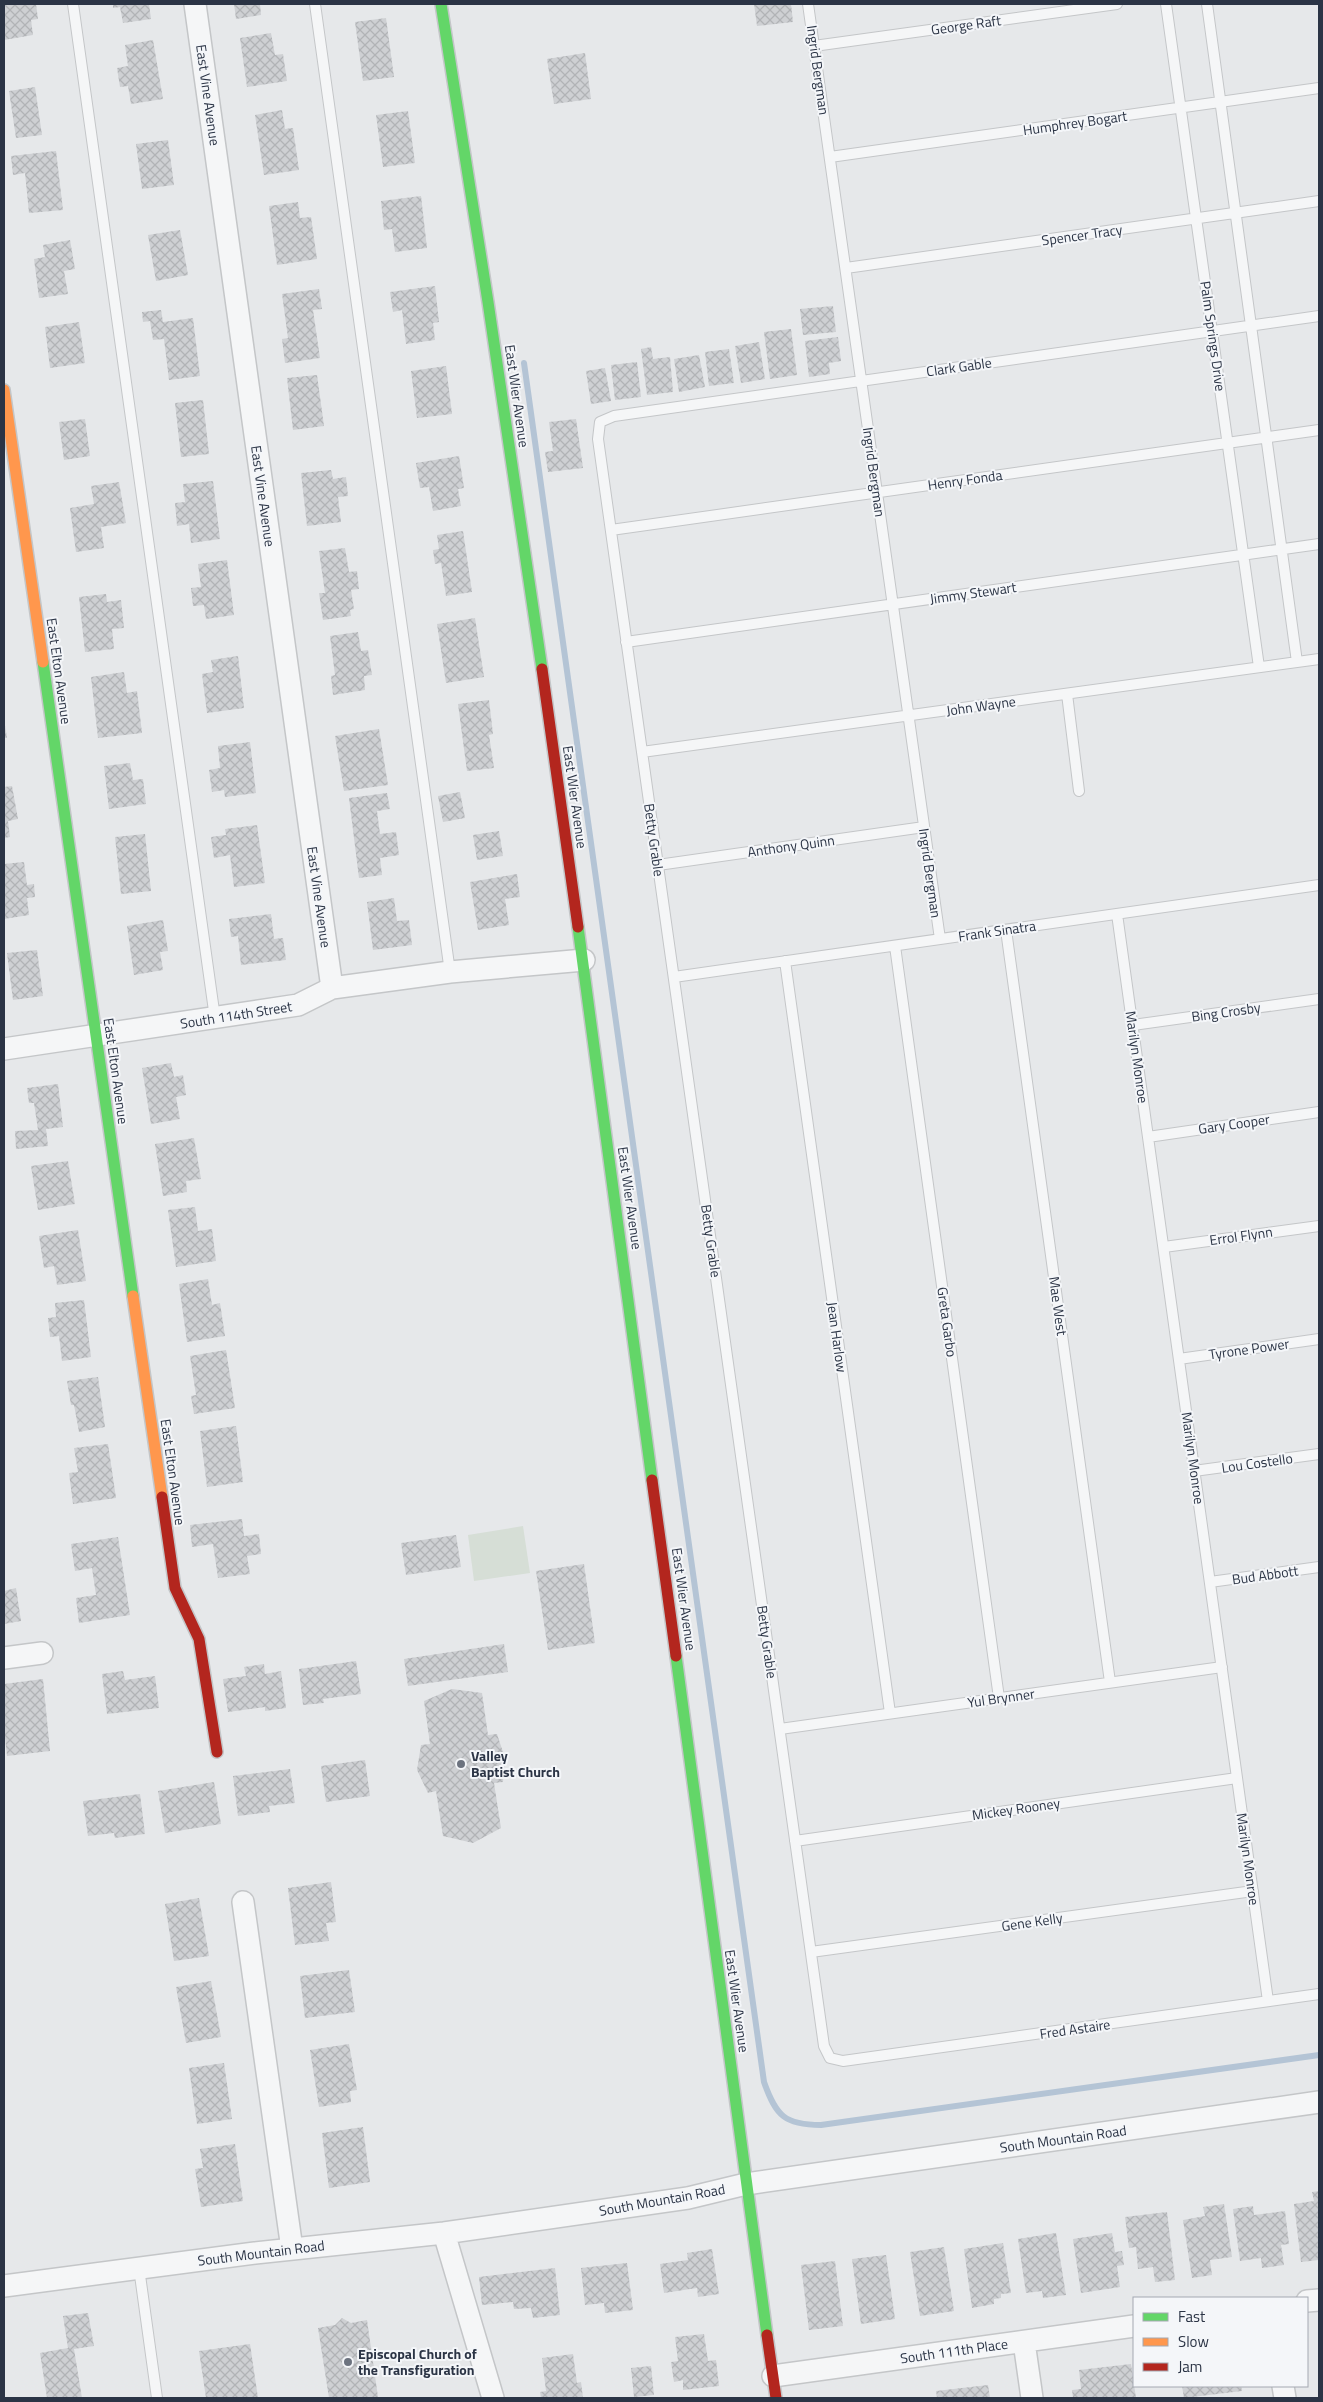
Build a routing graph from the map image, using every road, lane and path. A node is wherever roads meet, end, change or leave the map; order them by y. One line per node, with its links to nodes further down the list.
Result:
1 (73, 4): 54 (lane)
2 (195, 4): 52 (street, East Vine Avenue)
3 (315, 4): 50 (lane)
4 (441, 4): 48 (street, East Wier Avenue)
5 (808, 4): 9 (lane, Ingrid Bergman)
6 (1117, 4): 9 (lane, George Raft)
7 (1166, 4): 12 (lane, Palm Springs Drive)
8 (1207, 4): 11 (lane)
9 (814, 46): 13 (lane, Ingrid Bergman)
10 (1319, 88): 11 (lane, Humphrey Bogart)
11 (1220, 102): 12 (lane, Humphrey Bogart); 15 (lane)
12 (1181, 108): 13 (lane, Humphrey Bogart); 16 (lane, Palm Springs Drive)
13 (830, 157): 17 (lane, Ingrid Bergman)
14 (1319, 201): 15 (lane, Spencer Tracy)
15 (1236, 213): 16 (lane, Spencer Tracy); 19 (lane)
16 (1196, 219): 17 (lane, Spencer Tracy); 20 (lane, Palm Springs Drive)
17 (846, 268): 21 (lane, Ingrid Bergman)
18 (1319, 316): 19 (lane, Clark Gable)
19 (1251, 325): 20 (lane, Clark Gable); 25 (lane)
20 (1212, 331): 21 (lane, Clark Gable); 26 (lane, Palm Springs Drive)
21 (861, 381): 23 (lane, Clark Gable); 27 (lane, Ingrid Bergman)
22 (4, 390): 56 (street, East Elton Avenue)
23 (600, 422): 28 (lane, Betty Grable)
24 (1319, 430): 25 (lane, Henry Fonda)
25 (1267, 437): 26 (lane, Henry Fonda); 30 (lane)
26 (1228, 443): 27 (lane, Henry Fonda); 31 (lane, Palm Springs Drive)
27 (877, 492): 28 (lane, Henry Fonda); 32 (lane, Ingrid Bergman)
28 (611, 530): 33 (lane, Betty Grable)
29 (1319, 544): 30 (lane, Jimmy Stewart)
30 (1282, 550): 31 (lane, Jimmy Stewart); 35 (lane)
31 (1244, 555): 32 (lane, Jimmy Stewart); 36 (lane, Palm Springs Drive)
32 (892, 604): 33 (lane, Jimmy Stewart); 38 (lane, Ingrid Bergman)
33 (626, 642): 39 (lane, Betty Grable)
34 (1319, 659): 35 (lane, John Wayne)
35 (1298, 662): 36 (lane, John Wayne)
36 (1259, 667): 37 (lane, John Wayne)
37 (1066, 694): 38 (lane, John Wayne); 40 (lane)
38 (908, 716): 39 (lane, John Wayne); 41 (lane, Ingrid Bergman)
39 (642, 752): 42 (lane, Betty Grable)
40 (1080, 791)
41 (924, 827): 42 (lane, Anthony Quinn); 46 (lane, Ingrid Bergman)
42 (658, 865): 51 (lane, Betty Grable)
43 (1319, 886): 44 (lane, Frank Sinatra)
44 (1117, 914): 45 (lane, Frank Sinatra); 55 (lane, Marilyn Monroe)
45 (1006, 930): 46 (lane, Frank Sinatra); 71 (lane, Mae West)
46 (940, 939): 47 (lane, Frank Sinatra)
47 (895, 946): 49 (lane, Frank Sinatra); 72 (lane, Greta Garbo)
48 (584, 960): 50 (street, South 114th Street); 85 (street, East Wier Avenue)
49 (784, 961): 51 (lane, Frank Sinatra); 73 (lane, Jean Harlow)
50 (450, 972): 52 (street, South 114th Street)
51 (674, 977): 74 (lane, Betty Grable)
52 (332, 988): 54 (street, South 114th Street)
53 (1319, 999): 55 (lane, Bing Crosby)
54 (215, 1018): 56 (street, South 114th Street)
55 (1133, 1025): 59 (lane, Marilyn Monroe)
56 (96, 1036): 57 (street, South 114th Street); 75 (street, East Elton Avenue)
57 (4, 1049)
58 (1319, 1112): 59 (lane, Gary Cooper)
59 (1148, 1136): 61 (lane, Marilyn Monroe)
60 (1319, 1226): 61 (lane, Errol Flynn)
61 (1164, 1247): 63 (lane, Marilyn Monroe)
62 (1319, 1339): 63 (lane, Tyrone Power)
63 (1179, 1359): 65 (lane, Marilyn Monroe)
64 (1319, 1454): 65 (lane, Lou Costello)
65 (1194, 1472): 67 (lane, Marilyn Monroe)
66 (1319, 1567): 67 (lane, Bud Abbott)
67 (1210, 1582): 70 (lane, Marilyn Monroe)
68 (42, 1653): 69 (street)
69 (4, 1658)
70 (1222, 1666): 71 (lane, Yul Brynner); 76 (lane, Marilyn Monroe)
71 (1110, 1682): 72 (lane, Yul Brynner)
72 (999, 1698): 73 (lane, Yul Brynner)
73 (890, 1714): 74 (lane, Yul Brynner)
74 (780, 1729): 77 (lane, Betty Grable)
75 (217, 1752)
76 (1237, 1778): 77 (lane, Mickey Rooney); 78 (lane, Marilyn Monroe)
77 (795, 1841): 80 (lane, Betty Grable)
78 (1253, 1891): 80 (lane, Gene Kelly); 82 (lane, Marilyn Monroe)
79 (243, 1902): 87 (street)
80 (811, 1952): 83 (lane, Betty Grable)
81 (1319, 1994): 82 (lane, Fred Astaire)
82 (1268, 2001): 83 (lane, Fred Astaire)
83 (830, 2058)
84 (1319, 2102): 85 (street, South Mountain Road)
85 (746, 2184): 86 (street, South Mountain Road); 92 (street, East Wier Avenue)
86 (444, 2233): 87 (street, South Mountain Road); 94 (street)
87 (292, 2249): 88 (street, South Mountain Road)
88 (139, 2268): 89 (street, South Mountain Road); 93 (lane)
89 (4, 2286)
90 (1133, 2326): 91 (street, South 111th Place)
91 (1024, 2342): 92 (street, South 111th Place); 96 (street)
92 (773, 2376): 95 (street, East Wier Avenue)
93 (157, 2398)
94 (492, 2398)
95 (776, 2398)
96 (1032, 2398)

